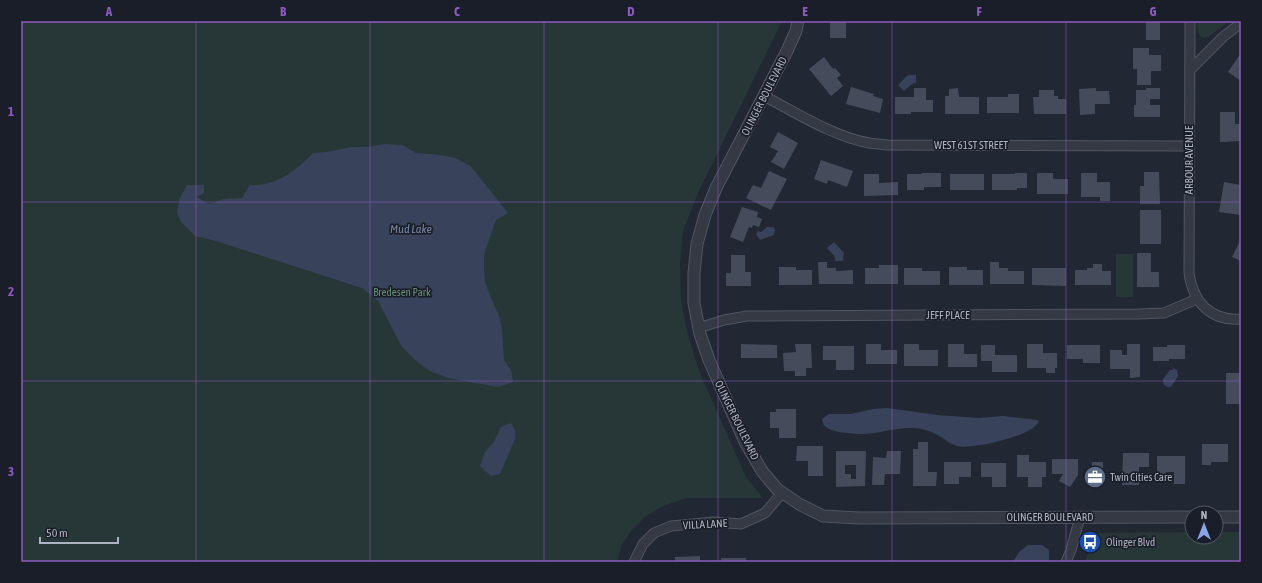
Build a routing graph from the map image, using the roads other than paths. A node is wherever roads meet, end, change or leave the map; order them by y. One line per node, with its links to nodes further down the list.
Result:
1 (798, 21): 5 (street, OLINGER BOULEVARD)
2 (1190, 21): 4 (street, ARBOUR AVENUE)
3 (1241, 23): 4 (street)
4 (1190, 70): 6 (street, ARBOUR AVENUE)
5 (764, 96): 6 (street, WEST 61ST STREET); 9 (street, OLINGER BOULEVARD)
6 (1189, 146): 7 (street, ARBOUR AVENUE)
7 (1197, 299): 8 (street); 9 (street, JEFF PLACE)
8 (1241, 319)
9 (698, 328): 10 (street, OLINGER BOULEVARD)
10 (782, 493): 11 (street, OLINGER BOULEVARD); 15 (street, VILLA LANE)
11 (1080, 517): 12 (street, OLINGER BOULEVARD); 16 (street)
12 (1184, 517)
13 (1224, 517): 14 (street)
14 (1241, 517)
15 (634, 562)
16 (1066, 562)

